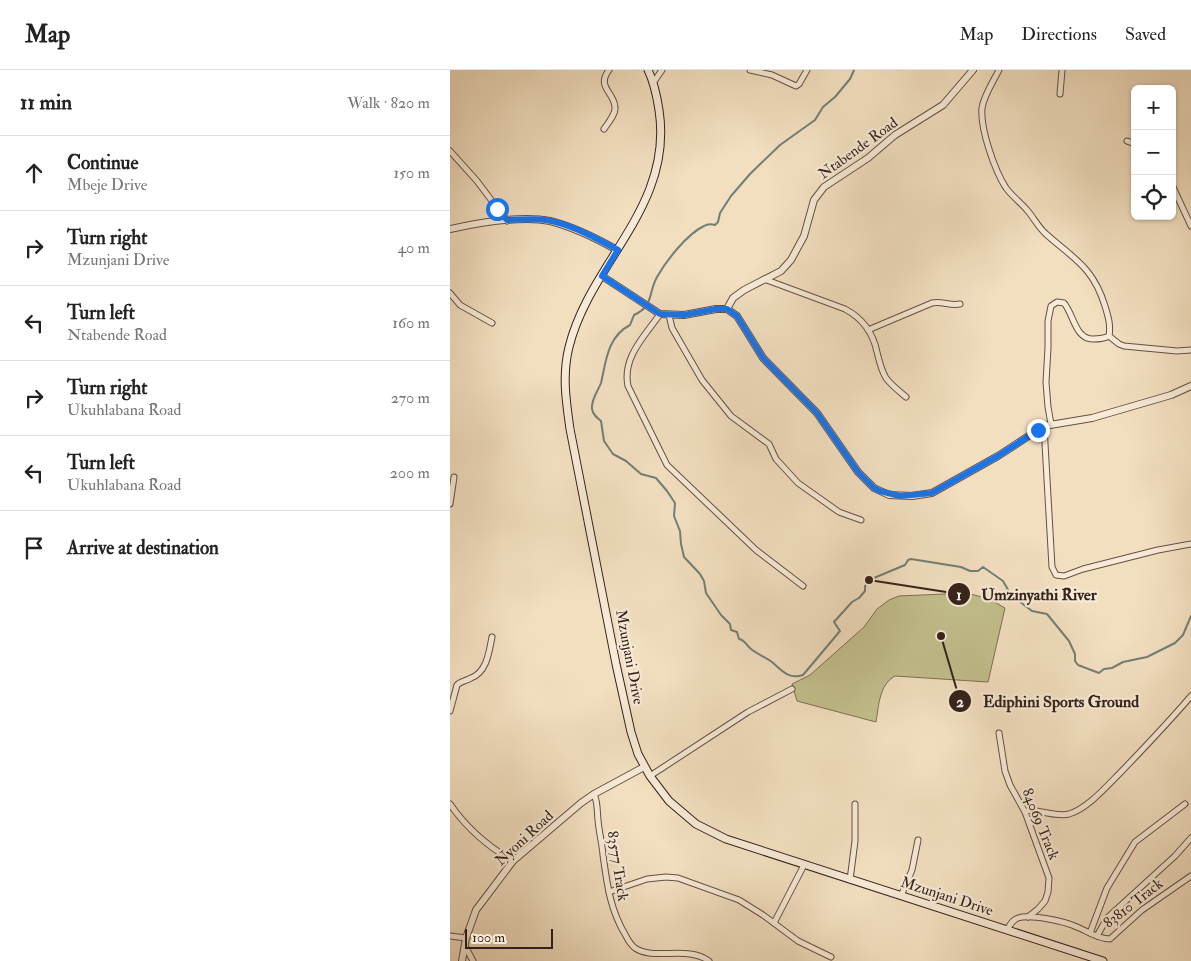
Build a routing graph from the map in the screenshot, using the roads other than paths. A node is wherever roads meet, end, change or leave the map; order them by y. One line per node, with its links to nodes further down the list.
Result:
1 (609, 70): 11 (street)
2 (648, 70): 9 (main road, Mzunjani Drive)
3 (662, 70): 9 (street)
4 (750, 70): 5 (street)
5 (807, 70)
6 (973, 70): 21 (street, Ntabende Road)
7 (999, 70): 29 (street)
8 (1062, 70): 10 (street)
9 (653, 83): 19 (main road, Mzunjani Drive)
10 (1060, 94)
11 (604, 129)
12 (1127, 141): 13 (street)
13 (1131, 142)
14 (450, 151): 16 (street)
15 (1176, 194): 17 (street)
16 (507, 220): 18 (street); 19 (street)
17 (1191, 226)
18 (450, 229)
19 (618, 250): 20 (main road, Mzunjani Drive)
20 (602, 276): 25 (street); 44 (main road, Mzunjani Drive)
21 (764, 280): 24 (street, Ntabende Road); 28 (street)
22 (450, 293): 27 (street)
23 (960, 304): 28 (street)
24 (727, 309): 26 (street); 33 (street)
25 (657, 312): 26 (street); 38 (street)
26 (669, 315): 36 (street)
27 (492, 323)
28 (868, 330): 32 (street)
29 (1108, 336): 30 (street); 33 (street)
30 (1191, 350)
31 (1191, 386): 33 (street)
32 (906, 397)
33 (1048, 425): 37 (street)
34 (454, 478): 35 (street)
35 (450, 504)
36 (861, 520)
37 (1191, 544)
38 (803, 586)
39 (492, 637): 42 (street)
40 (792, 689): 45 (street)
41 (1191, 696): 51 (street)
42 (450, 711)
43 (999, 733): 51 (street, 84069 Track)
44 (644, 767): 45 (main road, Mzunjani Drive); 46 (street, Nyoni Road)
45 (650, 776): 55 (main road, Mzunjani Drive)
46 (594, 794): 54 (street, Nyoni Road); 58 (street, 83577 Track)
47 (450, 797): 50 (street)
48 (855, 804): 57 (street)
49 (1185, 804): 63 (street)
50 (451, 805): 54 (street)
51 (1025, 812): 60 (street, 84069 Track)
52 (1191, 838): 65 (street)
53 (918, 840): 59 (street)
54 (514, 861): 66 (street, Nyoni Road)
55 (804, 865): 57 (main road, Mzunjani Drive); 61 (street)
56 (1191, 876): 65 (street, 83810 Track)
57 (850, 880): 59 (main road, Mzunjani Drive)
58 (609, 892): 61 (street); 71 (street, 83577 Track)
59 (901, 896): 62 (main road, Mzunjani Drive)
60 (1027, 917): 62 (street); 63 (street, 83810 Track)
61 (774, 923): 68 (street)
62 (1007, 930): 72 (main road, Mzunjani Drive)
63 (1090, 933): 65 (street, 83810 Track)
64 (450, 936): 66 (street)
65 (1097, 936)
66 (466, 938): 67 (street, Nyoni Road)
67 (464, 946): 69 (street, Nyoni Road); 70 (street)
68 (831, 957)
69 (462, 961)
70 (474, 961)
71 (709, 961)
72 (1104, 961)

